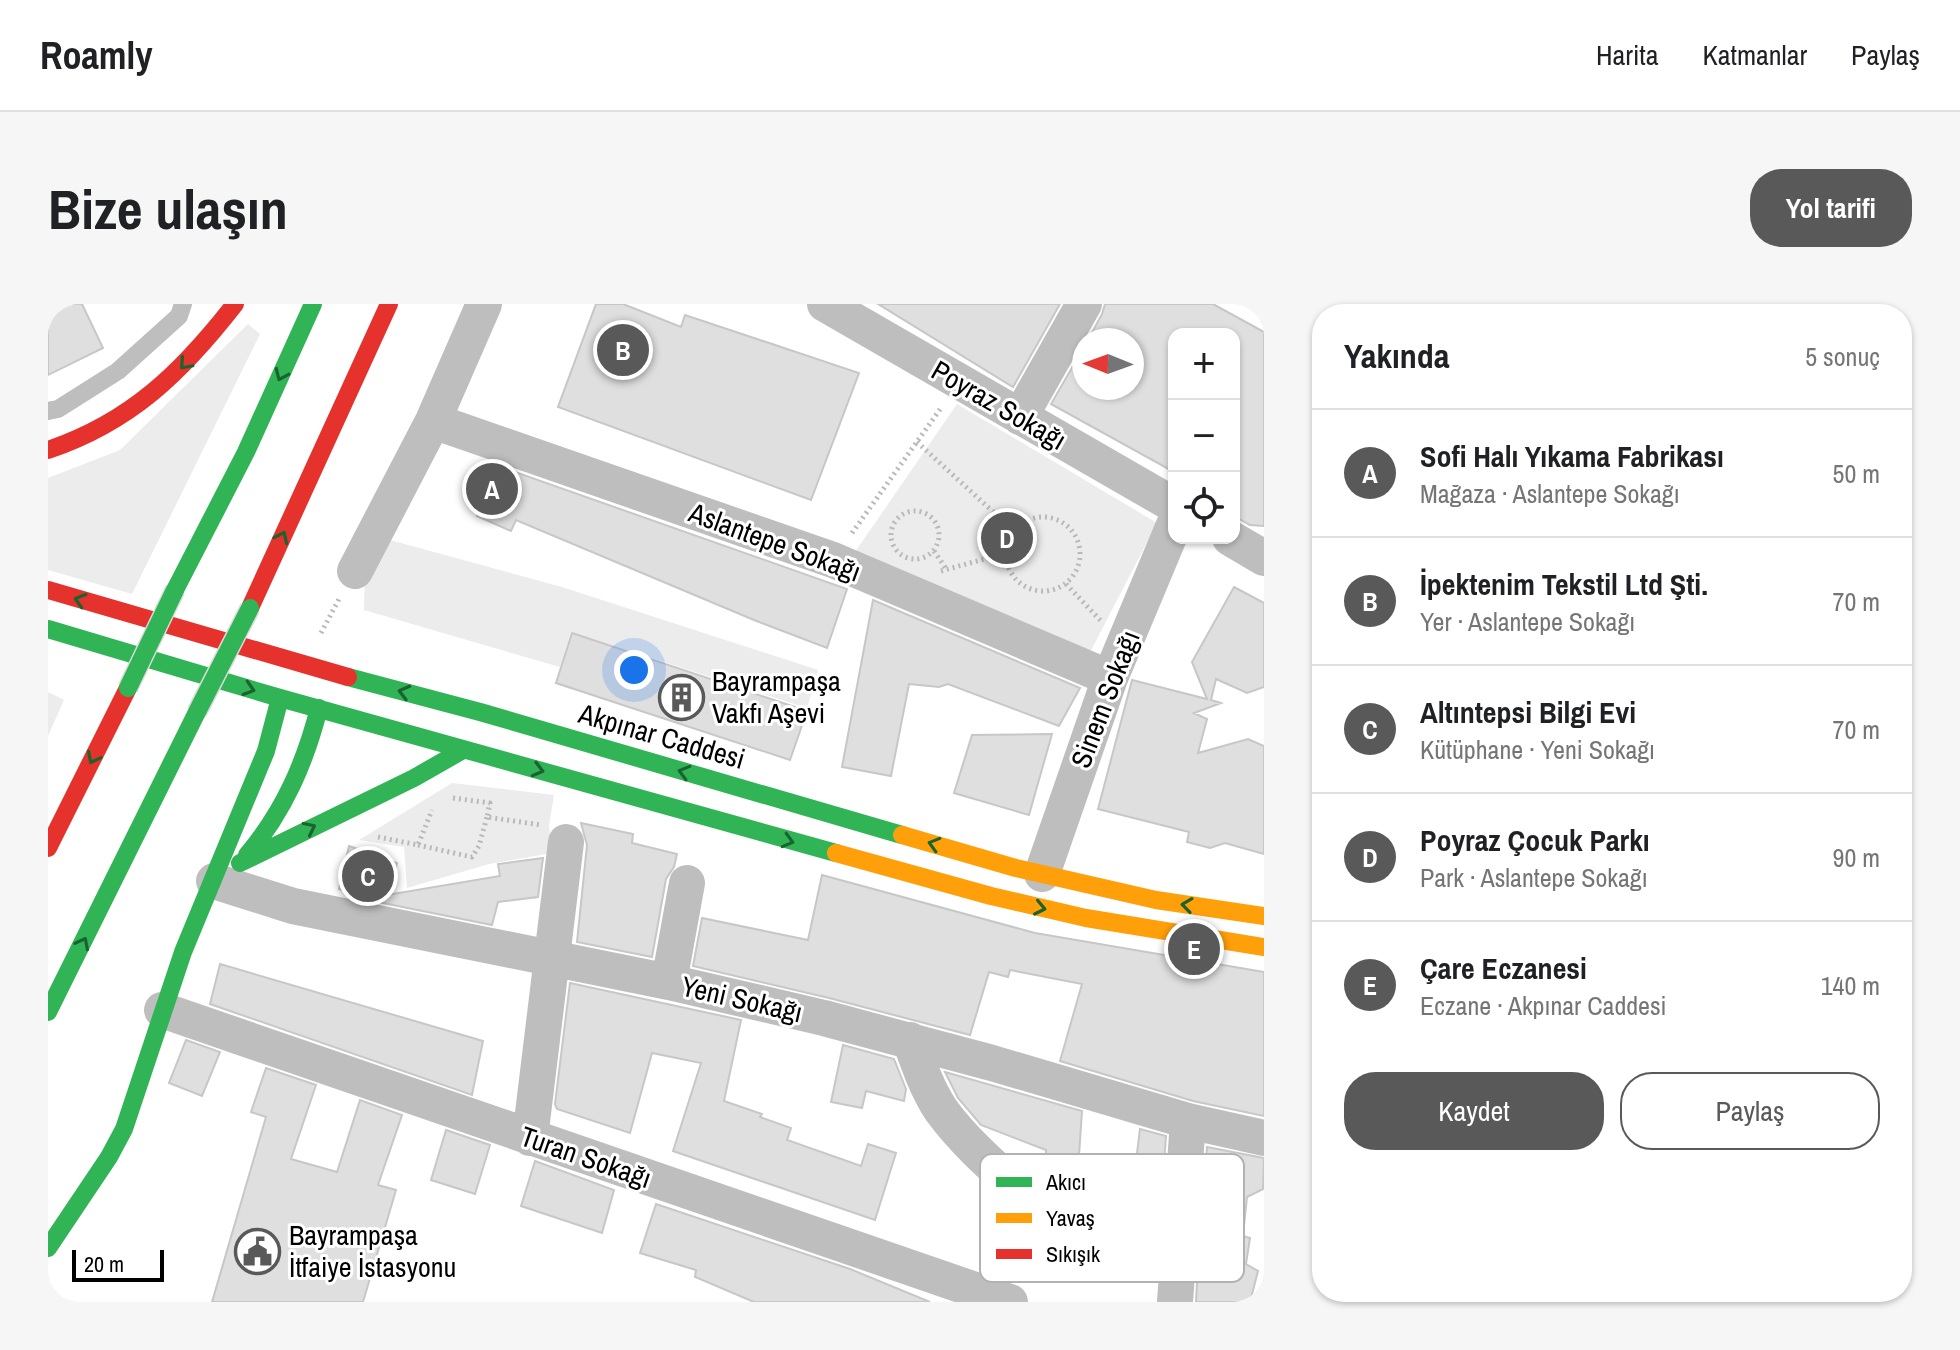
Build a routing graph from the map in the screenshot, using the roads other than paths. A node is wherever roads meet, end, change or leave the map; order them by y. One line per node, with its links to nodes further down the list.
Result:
1 (183, 304): 8 (lane)
2 (235, 304): 11 (main road, one-way to 11)
3 (313, 304): 24 (main road, one-way to 24, bridge)
4 (389, 304): 33 (main road, one-way to 4, bridge)
5 (484, 304): 10 (street)
6 (825, 304): 9 (street, Poyraz Sokağı)
7 (1084, 304): 9 (street)
8 (48, 411)
9 (1020, 417): 12 (street, Poyraz Sokağı)
10 (433, 421): 16 (street); 19 (street, Aslantepe Sokağı)
11 (48, 450)
12 (1168, 502)
13 (1168, 539): 19 (street, Sinem Sokağı)
14 (1240, 544): 15 (street)
15 (1264, 558)
16 (355, 571)
17 (48, 590): 20 (main road, Akpınar Caddesi, one-way to 17)
18 (48, 629): 21 (main road, Akpınar Caddesi, one-way to 21)
19 (1110, 678): 26 (street, Sinem Sokağı)
20 (317, 688): 21 (main road, Akpınar Caddesi); 21 (main road); 22 (main road, Akpınar Caddesi); 25 (main road); 26 (main road, Akpınar Caddesi, one-way to 20)
21 (280, 698): 25 (main road)
22 (463, 750): 25 (main road, one-way to 22); 29 (main road, Akpınar Caddesi, one-way to 29)
23 (558, 834): 30 (street)
24 (48, 848)
25 (227, 872): 30 (street, Yeni Sokağı); 32 (main road)
26 (1042, 874): 28 (main road, Akpınar Caddesi, one-way to 26)
27 (687, 883): 31 (street)
28 (1264, 916)
29 (1264, 947)
30 (551, 959): 31 (street, Yeni Sokağı); 36 (street)
31 (669, 982): 34 (street, Yeni Sokağı)
32 (162, 1010): 36 (street, Turan Sokağı); 40 (main road)
33 (48, 1012)
34 (910, 1040): 35 (street, Yeni Sokağı); 38 (street)
35 (1188, 1121): 37 (street, Yeni Sokağı); 39 (street)
36 (530, 1138): 44 (street, Turan Sokağı)
37 (1264, 1138)
38 (981, 1154)
39 (1186, 1154)
40 (83, 1195): 41 (main road); 42 (main road)
41 (48, 1221)
42 (48, 1248)
43 (1176, 1282): 45 (street)
44 (1010, 1302)
45 (1175, 1302)

